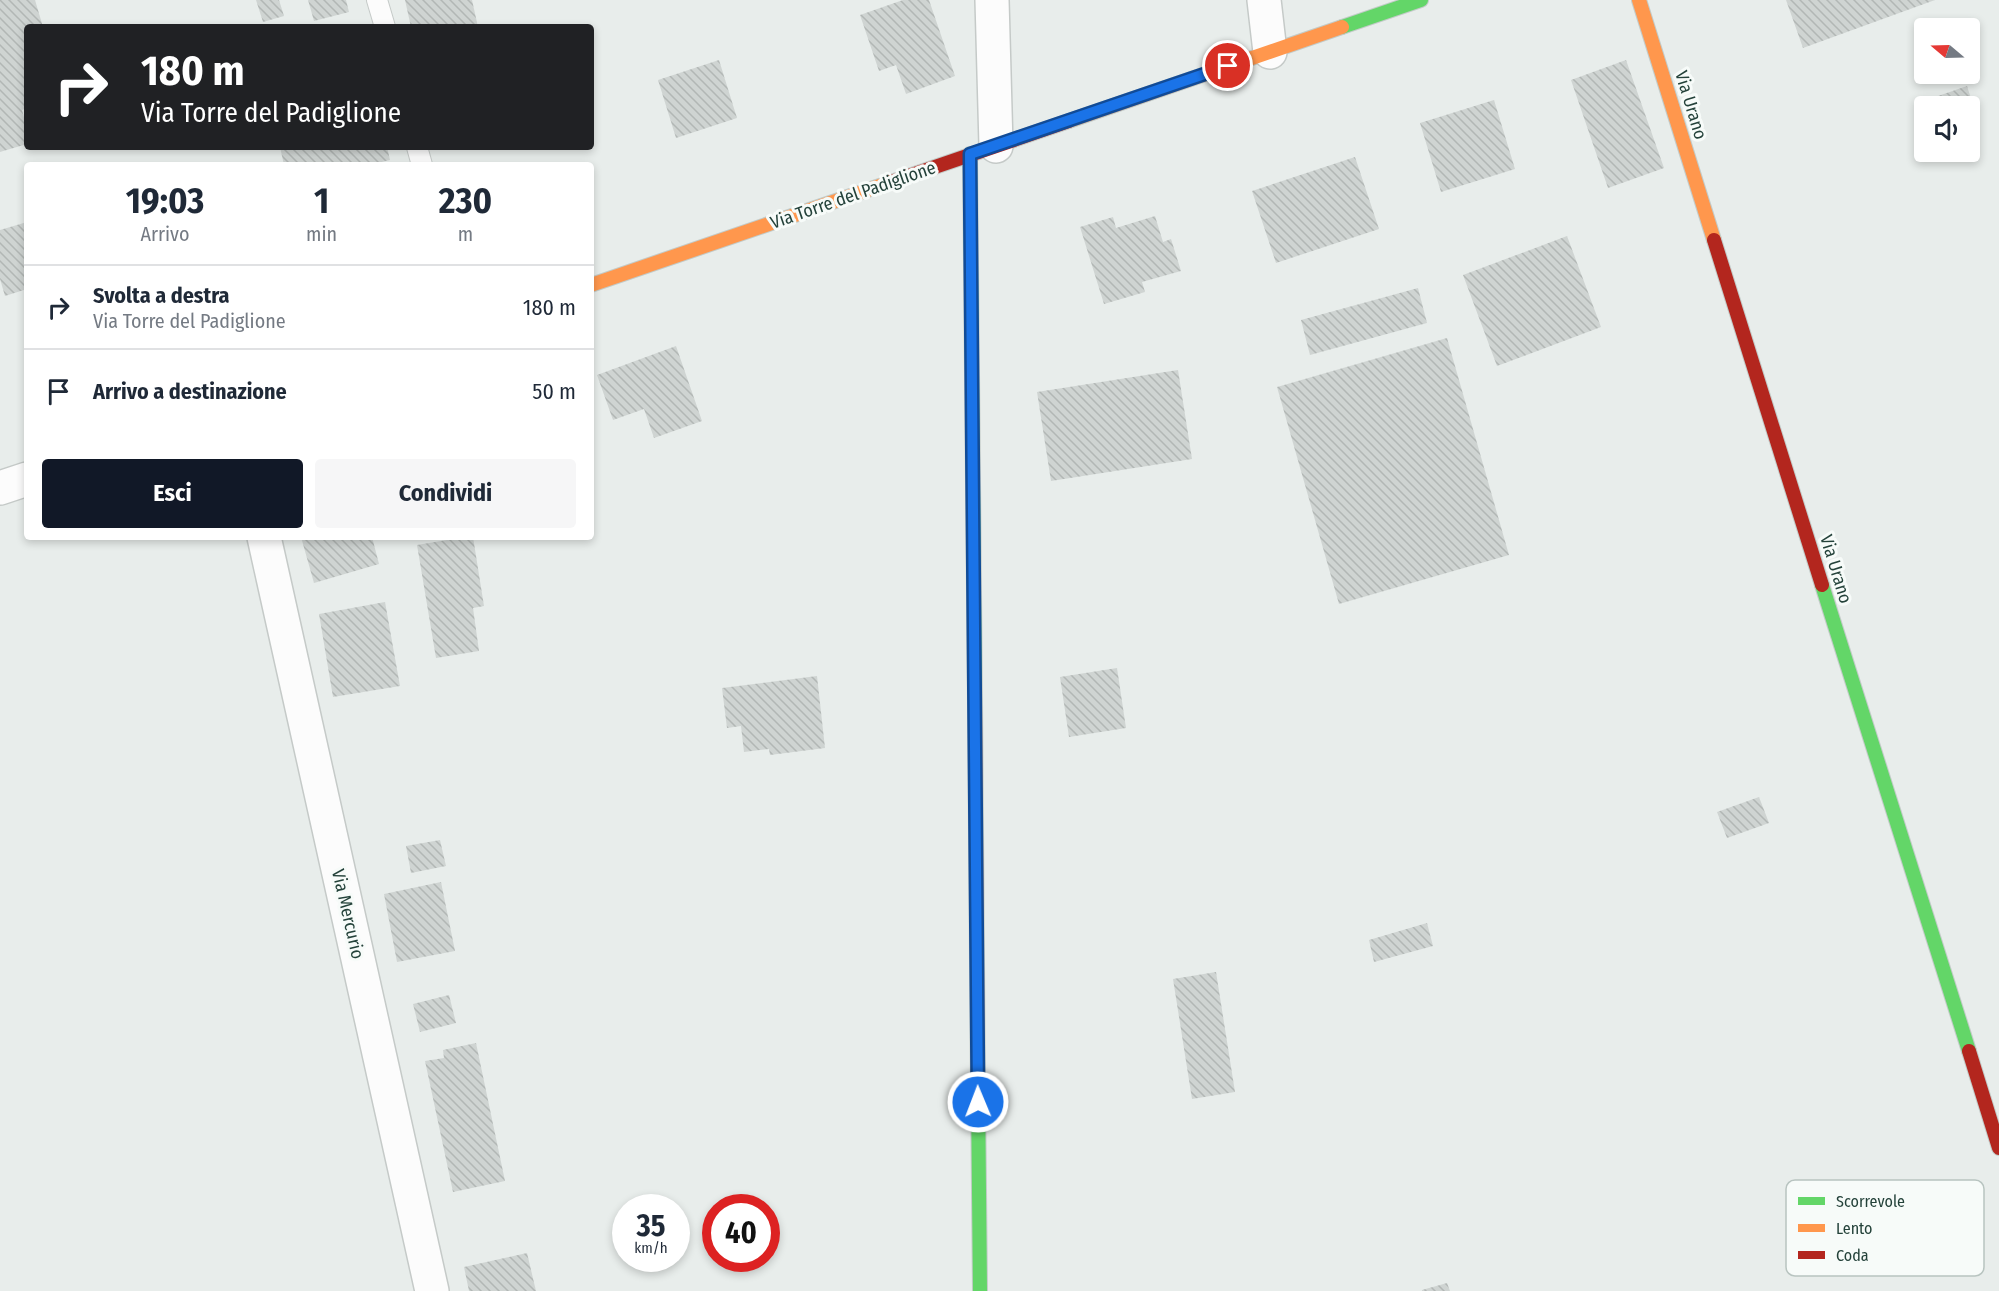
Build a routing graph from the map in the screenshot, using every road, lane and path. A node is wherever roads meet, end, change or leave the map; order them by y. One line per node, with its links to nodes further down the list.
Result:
1 (377, 0): 6 (lane)
2 (992, 0): 8 (street)
3 (1264, 0): 7 (street)
4 (1421, 0): 7 (street, Via Torre del Padiglione)
5 (1639, 0): 13 (street, Via Urano)
6 (384, 24)
7 (1270, 52): 8 (street, Via Torre del Padiglione)
8 (983, 150): 9 (street, Via Torre del Padiglione); 15 (street)
9 (594, 284)
10 (24, 480): 11 (street)
11 (0, 488)
12 (265, 540): 14 (street, Via Mercurio)
13 (1999, 1148)
14 (432, 1291)
15 (980, 1291)

